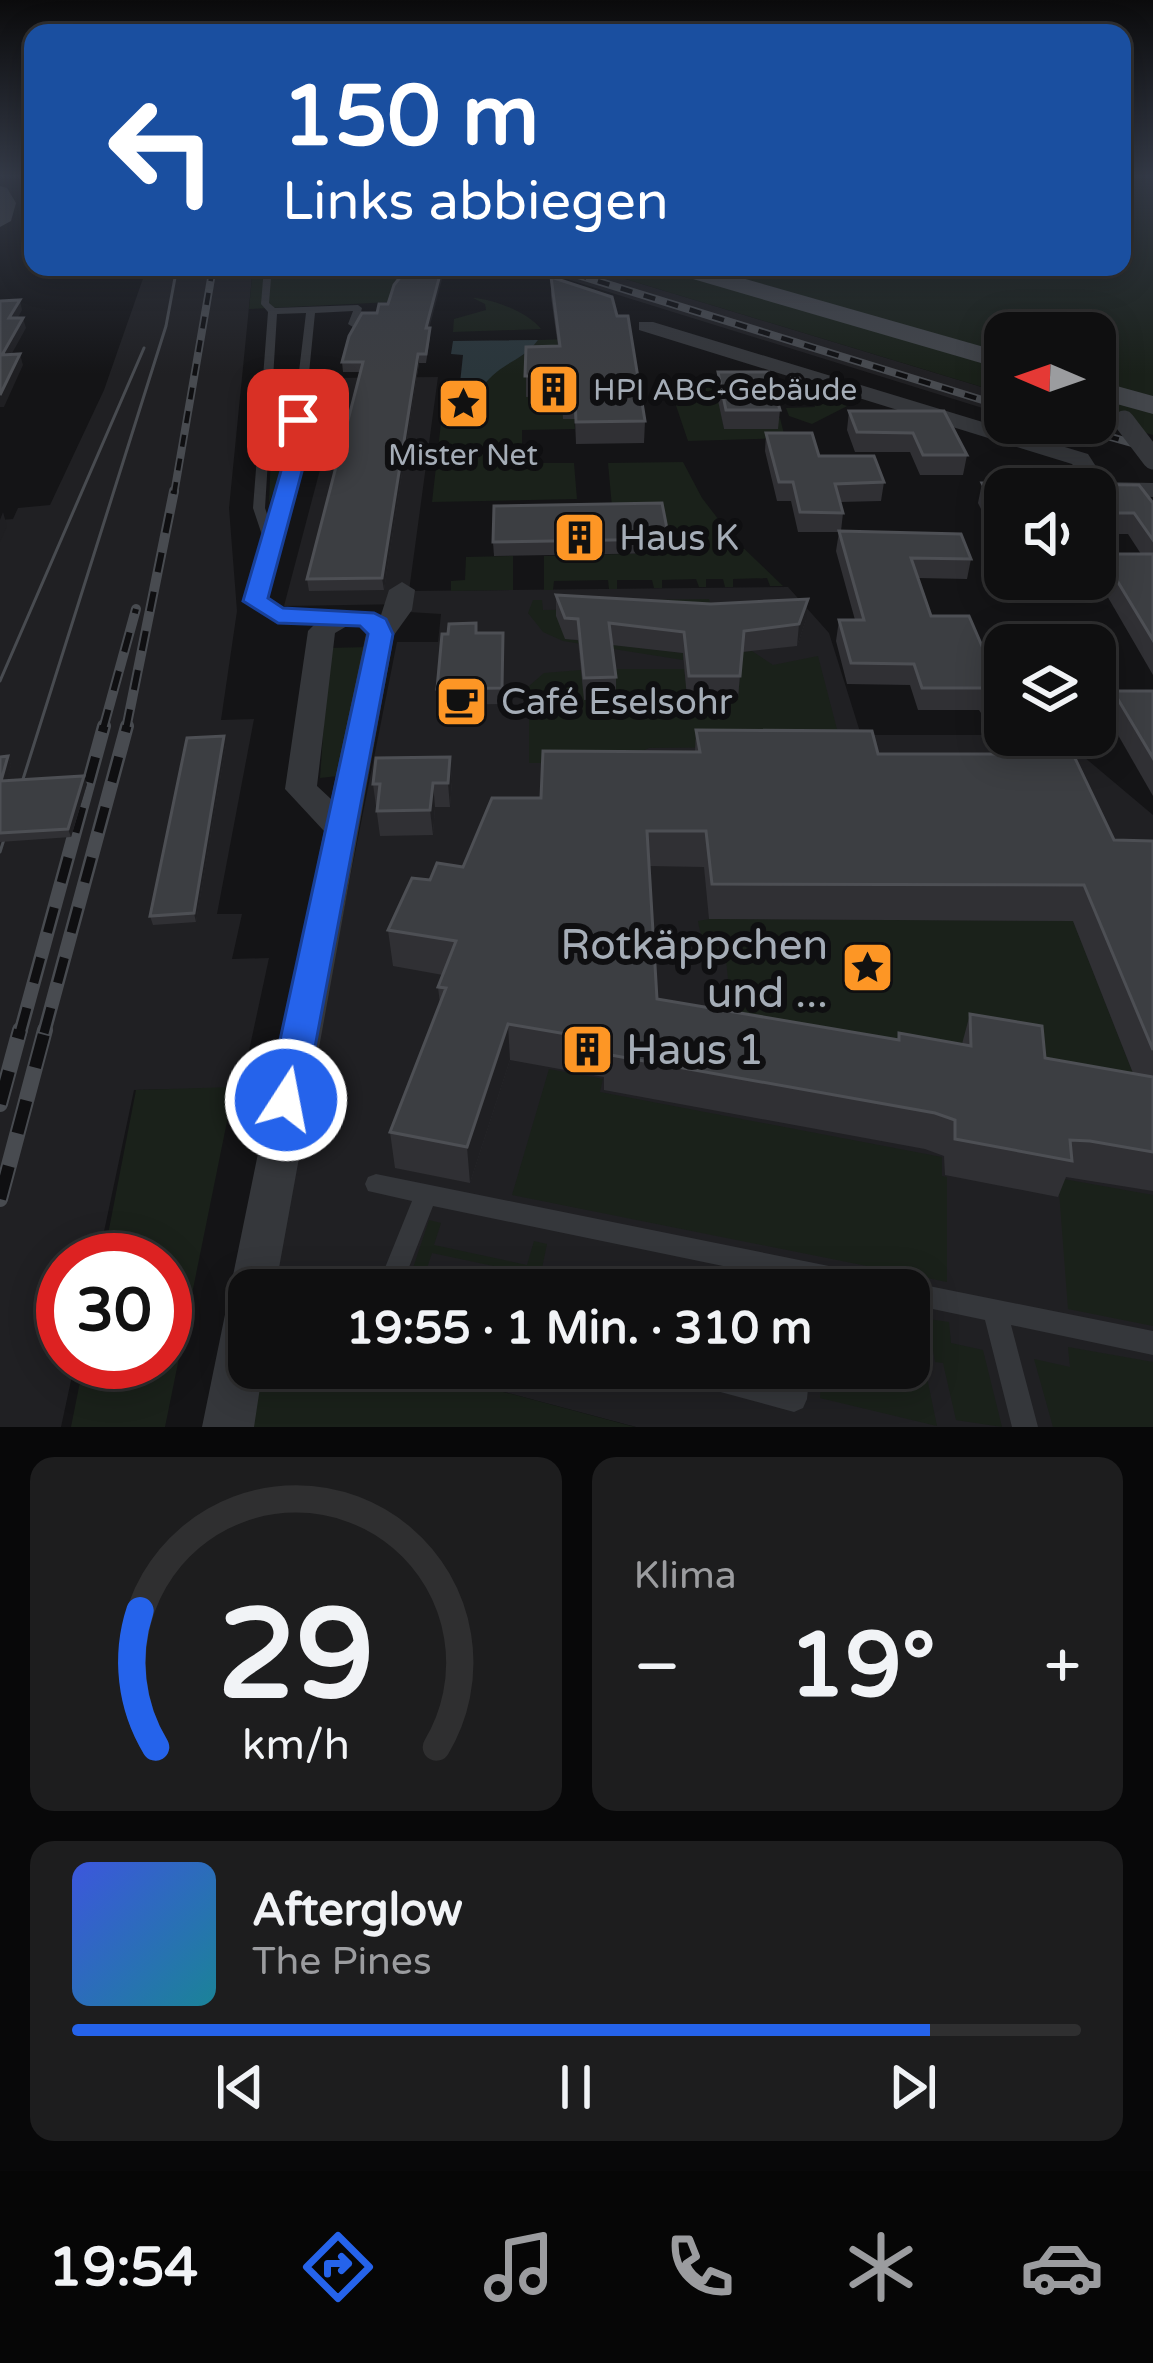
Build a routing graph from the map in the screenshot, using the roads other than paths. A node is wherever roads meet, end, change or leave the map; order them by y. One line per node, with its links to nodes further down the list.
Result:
1 (267, 276): 4 (lane)
2 (708, 276): 7 (street)
3 (310, 310): 4 (lane); 5 (lane); 13 (lane)
4 (273, 311): 13 (lane)
5 (353, 323)
6 (646, 326): 12 (street)
7 (984, 356)
8 (1116, 395): 9 (street)
9 (1153, 405)
10 (1116, 411): 11 (street, bridge)
11 (1153, 459)
12 (1153, 490)
13 (270, 542): 15 (lane)
14 (402, 590): 16 (street)
15 (330, 628): 16 (street); 17 (street)
16 (380, 634): 17 (street)
17 (340, 828): 20 (street)
18 (376, 1184): 19 (lane)
19 (426, 1194): 21 (lane); 22 (lane)
20 (255, 1269)
21 (396, 1269)
22 (753, 1269)
23 (930, 1297): 24 (lane)
24 (995, 1311): 25 (lane); 30 (lane)
25 (1153, 1343)
26 (234, 1389): 29 (street)
27 (756, 1389): 28 (lane)
28 (796, 1389)
29 (228, 1427)
30 (1025, 1427)

